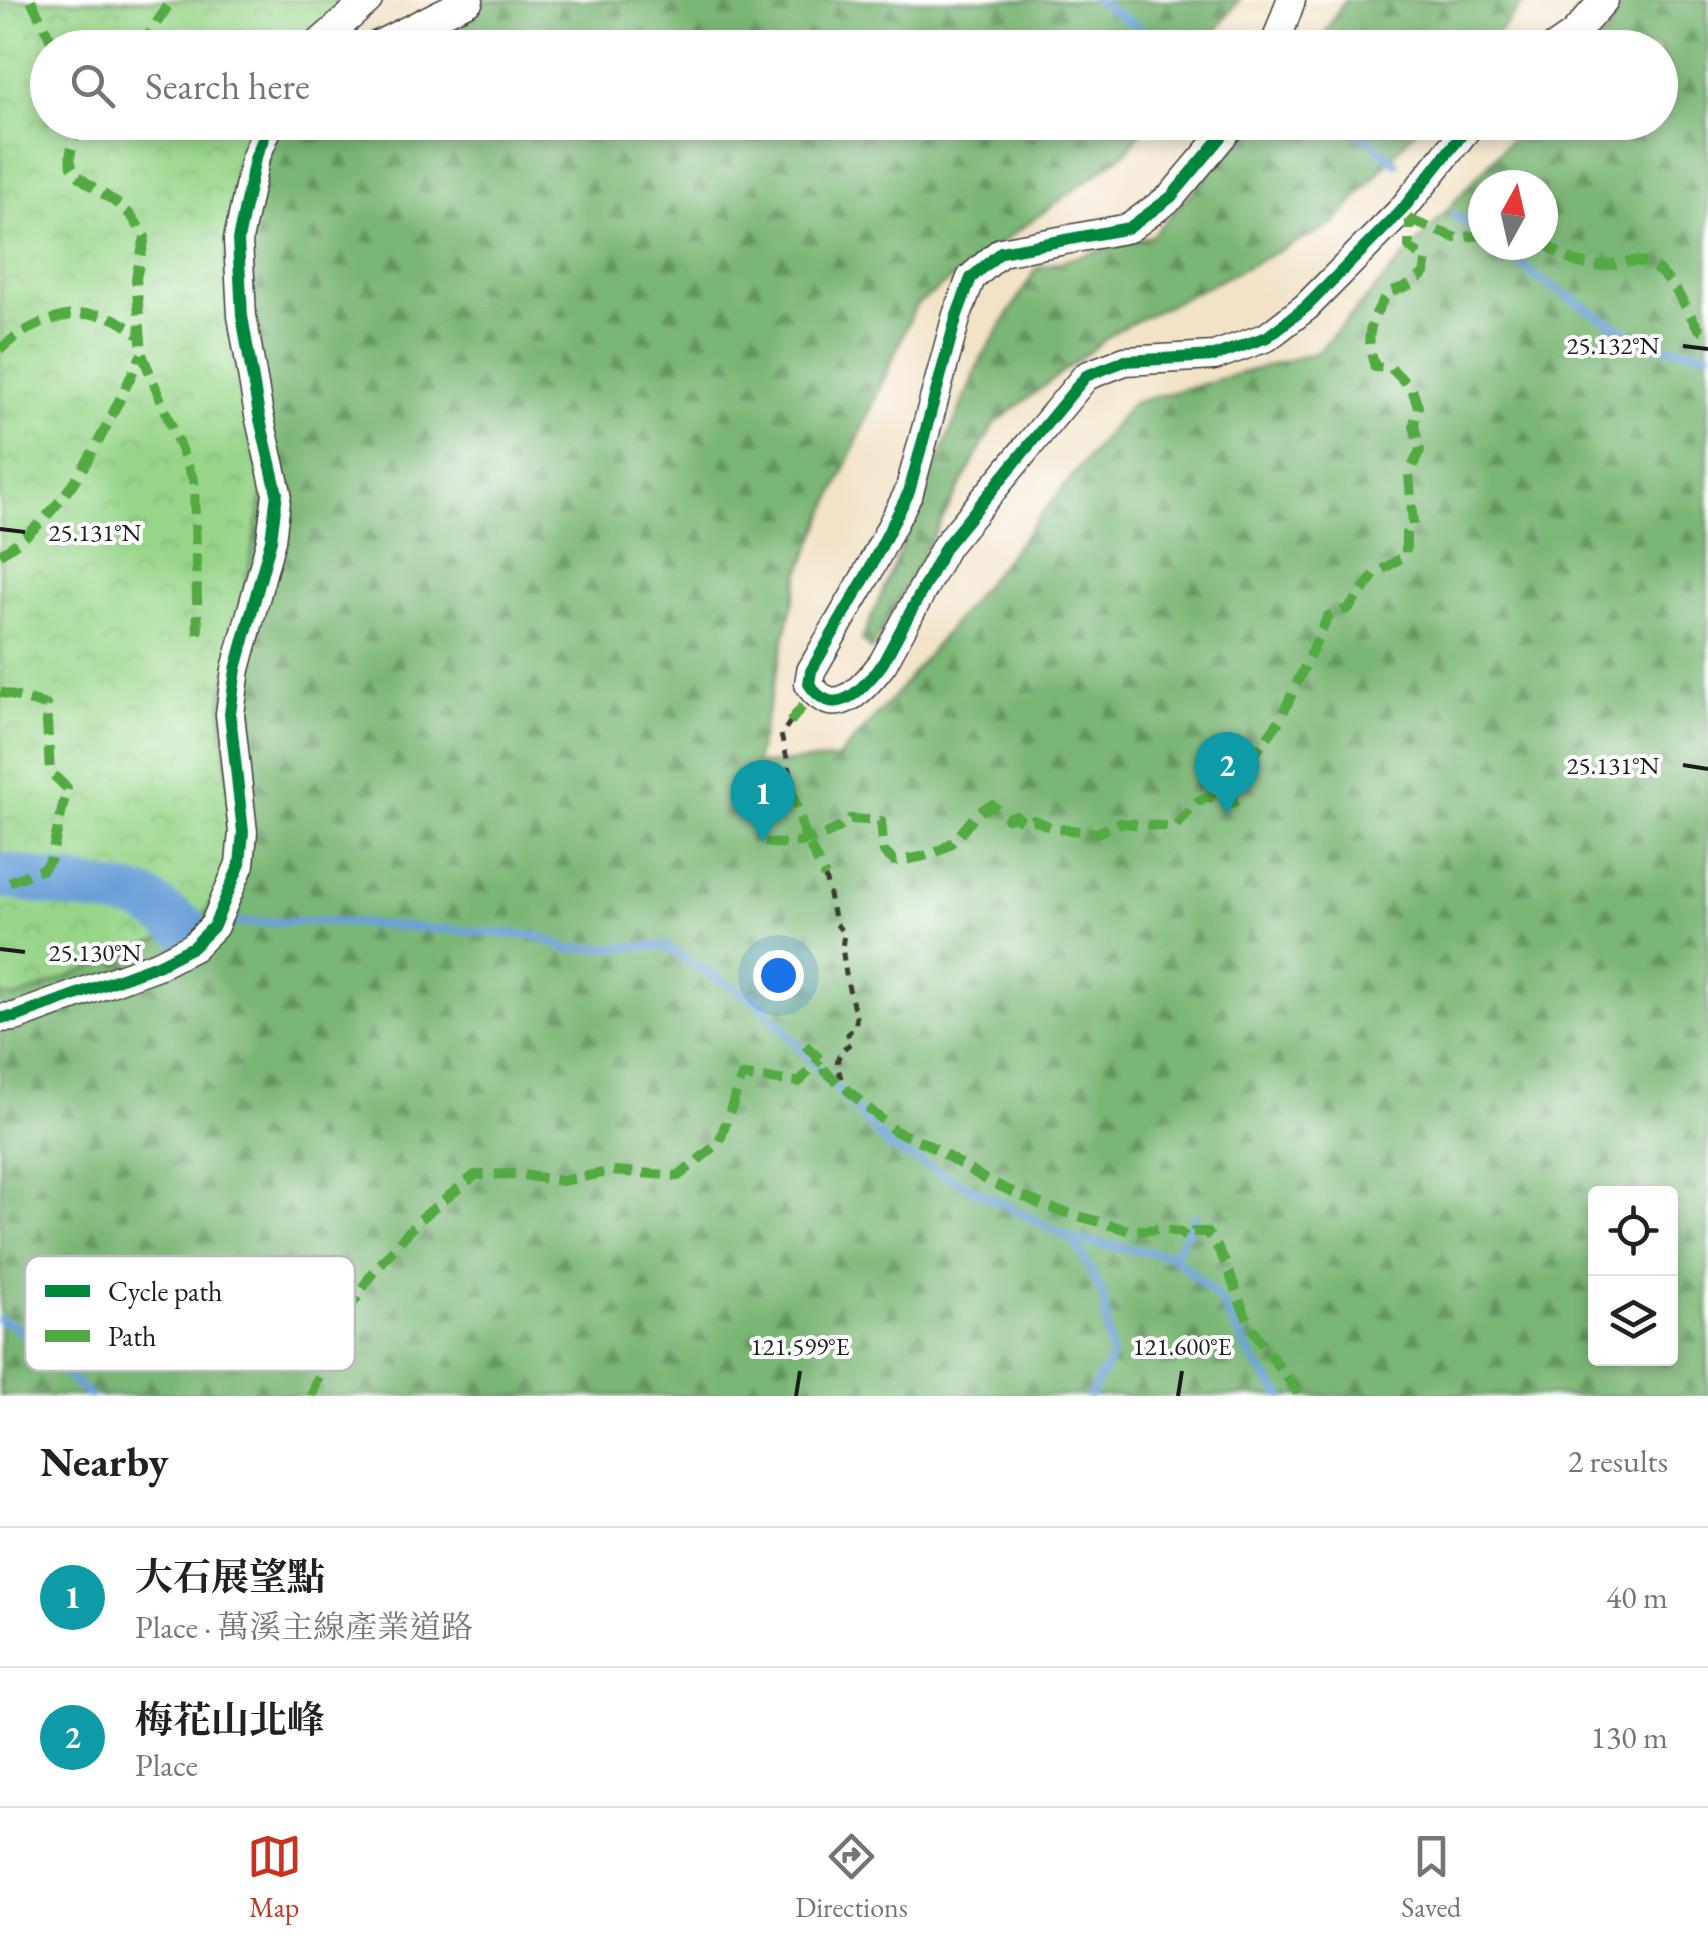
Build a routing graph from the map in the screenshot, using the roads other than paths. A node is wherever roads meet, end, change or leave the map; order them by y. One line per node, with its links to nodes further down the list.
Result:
1 (368, 0): 5 (street)
2 (469, 0): 6 (street)
3 (1291, 0): 7 (street)
4 (1604, 0): 8 (street)
5 (334, 30)
6 (408, 30)
7 (1280, 30)
8 (1577, 30)
9 (263, 140): 12 (street)
10 (1219, 140): 11 (street)
11 (1458, 140)
12 (0, 1018)

